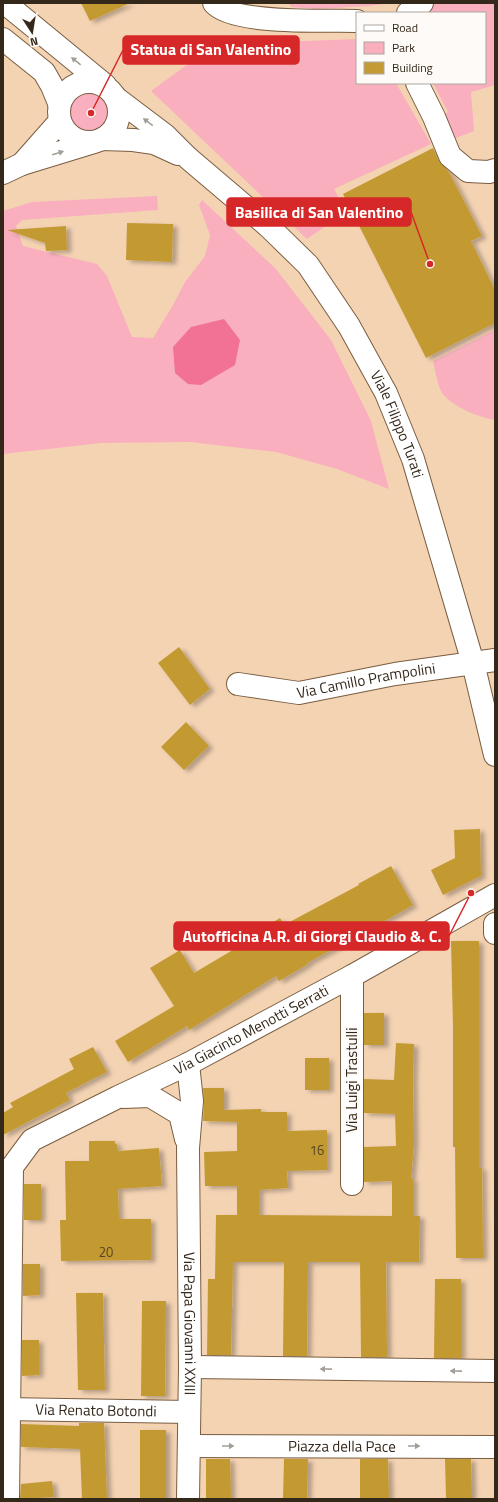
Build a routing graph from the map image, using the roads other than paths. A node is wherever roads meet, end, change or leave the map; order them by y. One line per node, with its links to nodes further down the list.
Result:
1 (5, 3): 9 (street, Viale Filippo Turati, one-way to 1)
2 (214, 3): 4 (street)
3 (422, 3): 5 (street)
4 (280, 11): 6 (street)
5 (409, 12)
6 (356, 21)
7 (3, 39): 10 (street)
8 (418, 84): 14 (street)
9 (111, 92): 10 (street); 11 (street); 12 (street, Viale Filippo Turati, one-way to 9)
10 (60, 112): 11 (street); 13 (street)
11 (98, 141): 12 (street, Viale Filippo Turati); 13 (street, one-way to 11)
12 (188, 158): 16 (street, Viale Filippo Turati)
13 (13, 168)
14 (495, 170)
15 (495, 660): 16 (street, Via Camillo Prampolini)
16 (473, 663): 17 (street, Via Camillo Prampolini); 18 (street, Viale Filippo Turati)
17 (238, 684)
18 (495, 755)
19 (495, 895): 22 (street, Via Giacinto Menotti Serrati)
20 (495, 924): 21 (street)
21 (495, 933)
22 (352, 976): 23 (street, Via Giacinto Menotti Serrati); 27 (street, Via Luigi Trastulli)
23 (188, 1064): 24 (street, Via Giacinto Menotti Serrati); 25 (street, Via Papa Giovanni XXIII); 26 (street, Via Papa Giovanni XXIII)
24 (118, 1096): 25 (street); 30 (street, Via Giacinto Menotti Serrati)
25 (180, 1114): 26 (street, Via Papa Giovanni XXIII)
26 (188, 1148): 28 (street, Via Papa Giovanni XXIII)
27 (352, 1184)
28 (190, 1368): 29 (street, one-way to 28); 31 (street, Via Papa Giovanni XXIII)
29 (495, 1371)
30 (6, 1409): 31 (street, Via Renato Botondi); 34 (street)
31 (189, 1412): 32 (street, Via Papa Giovanni XXIII)
32 (189, 1446): 33 (street, Piazza della Pace, one-way to 33); 35 (street, Via Papa Giovanni XXIII)
33 (495, 1447)
34 (8, 1499)
35 (188, 1499)

